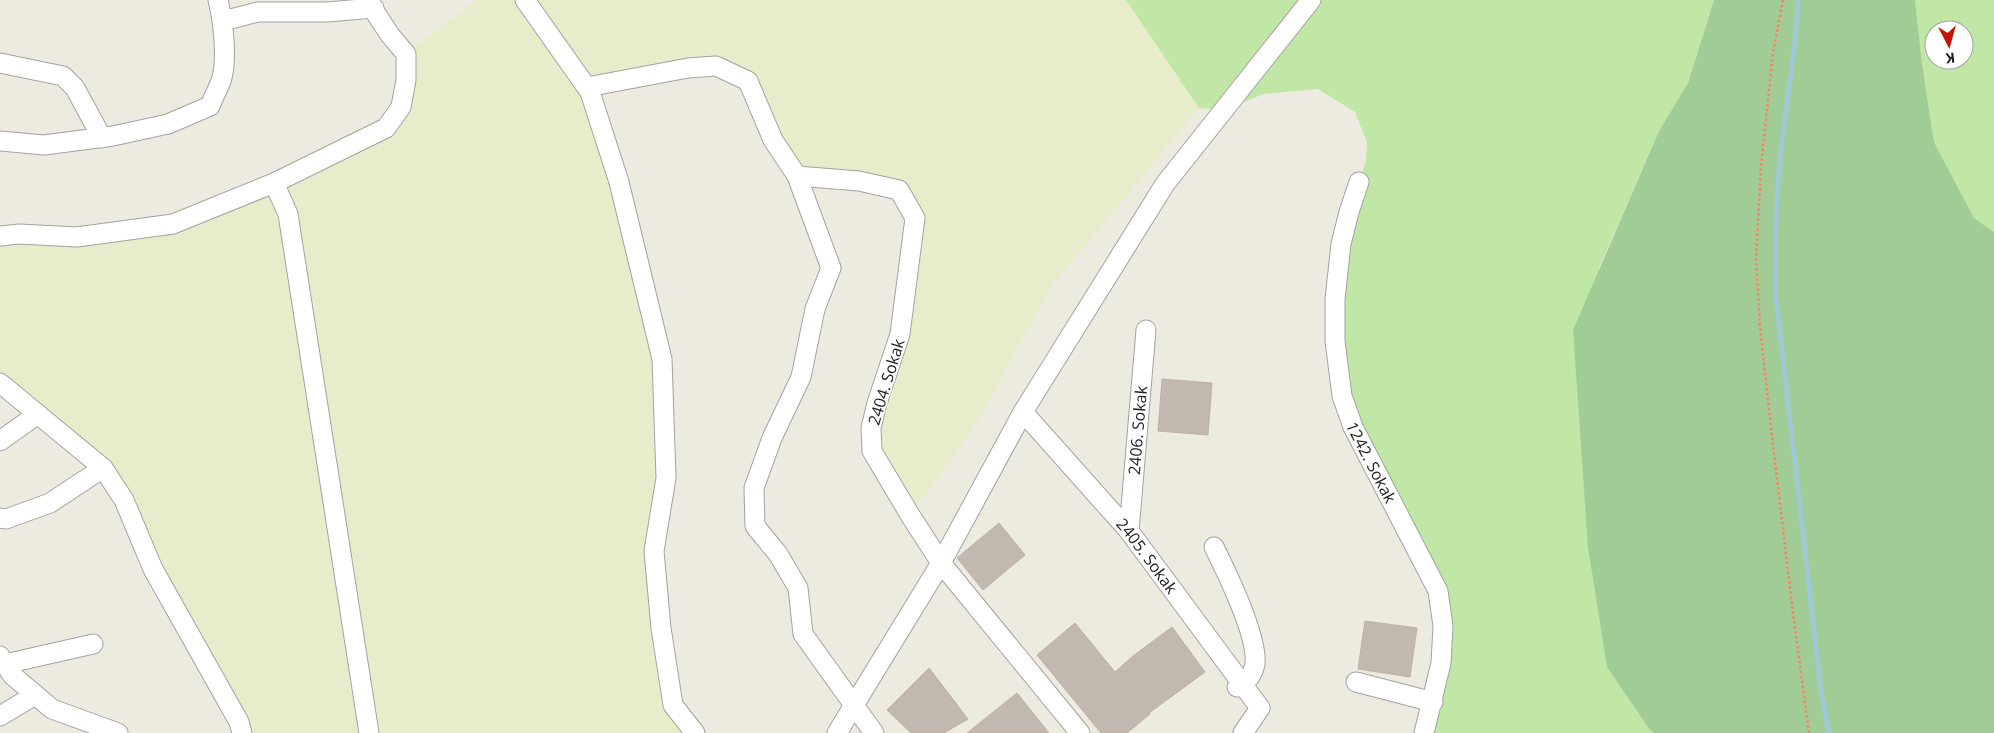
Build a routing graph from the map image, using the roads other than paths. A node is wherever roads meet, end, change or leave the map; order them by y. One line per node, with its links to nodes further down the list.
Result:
1 (218, 0): 5 (street)
2 (526, 0): 7 (street)
3 (1311, 0): 16 (street)
4 (371, 4): 5 (street); 12 (street)
5 (223, 21): 8 (street)
6 (0, 62): 8 (street)
7 (587, 87): 10 (street); 35 (street)
8 (102, 138): 9 (street)
9 (0, 141)
10 (797, 176): 23 (street, 2404. Sokak); 30 (street)
11 (1359, 182): 29 (street, 1242. Sokak)
12 (274, 183): 13 (street); 34 (street)
13 (0, 236)
14 (1146, 330): 21 (street, 2406. Sokak)
15 (0, 383): 17 (street)
16 (1023, 412): 21 (street, 2405. Sokak); 23 (street)
17 (38, 414): 18 (street); 19 (street)
18 (0, 441)
19 (103, 468): 20 (street); 33 (street)
20 (0, 518)
21 (1129, 531): 39 (street, 2405. Sokak)
22 (1214, 547): 27 (street)
23 (942, 563): 30 (street); 38 (street, 2404. Sokak)
24 (93, 644): 25 (street)
25 (2, 660): 28 (street)
26 (1356, 682): 29 (street)
27 (1237, 687)
28 (35, 695): 31 (street); 32 (street)
29 (1433, 702): 40 (street, 1242. Sokak)
30 (854, 705): 36 (street); 37 (street)
31 (0, 716)
32 (118, 733)
33 (242, 733)
34 (369, 733)
35 (695, 733)
36 (837, 733)
37 (874, 733)
38 (1080, 733)
39 (1243, 733)
40 (1424, 733)

